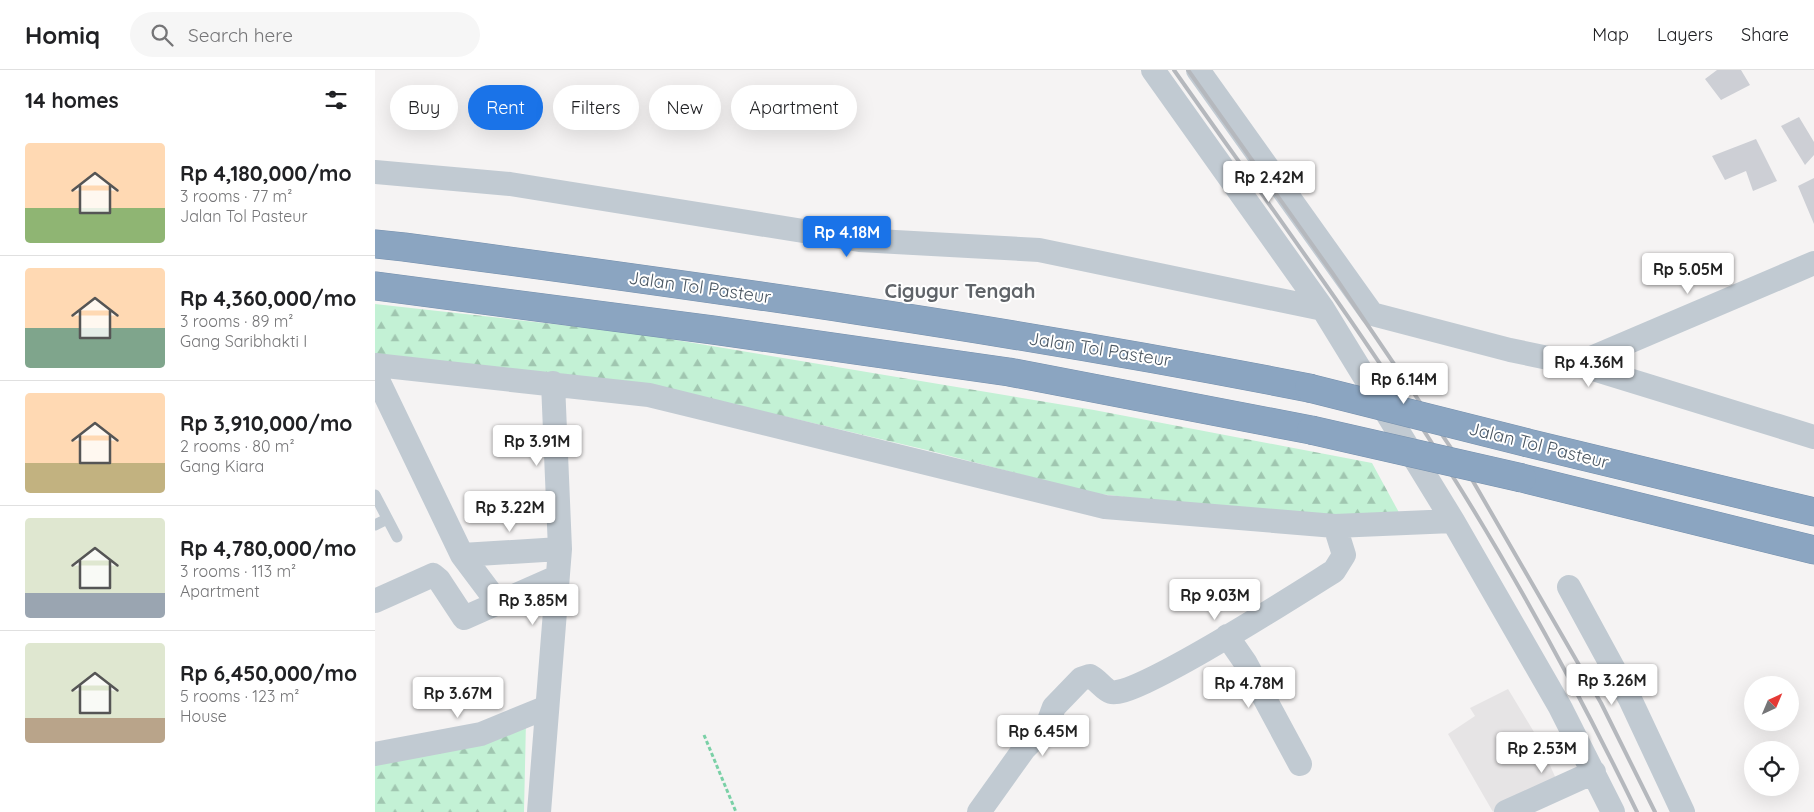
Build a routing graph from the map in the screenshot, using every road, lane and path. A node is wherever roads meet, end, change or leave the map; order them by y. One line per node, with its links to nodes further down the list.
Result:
1 (1153, 70): 7 (street)
2 (1198, 70): 8 (street)
3 (375, 172): 7 (street)
4 (375, 244): 14 (highway, Jalan Tol Pasteur, bridge)
5 (1814, 263): 8 (street)
6 (375, 286): 21 (highway, Jalan Tol Pasteur, bridge)
7 (1323, 309): 16 (street)
8 (1577, 364): 12 (street)
9 (375, 365): 11 (street)
10 (375, 374): 22 (street)
11 (553, 383): 18 (street); 20 (street)
12 (1814, 437)
13 (375, 495): 15 (lane)
14 (1814, 512)
15 (387, 519): 17 (lane); 19 (lane)
16 (1453, 521): 18 (street); 32 (street)
17 (375, 525)
18 (1335, 526): 27 (street)
19 (397, 537)
20 (559, 549): 22 (street); 23 (street)
21 (1814, 550)
22 (462, 555): 26 (street)
23 (557, 577): 26 (street); 28 (street)
24 (1569, 587): 38 (street)
25 (375, 601): 26 (street)
26 (498, 603)
27 (1227, 636): 31 (street); 35 (street)
28 (547, 707): 30 (street); 33 (street)
29 (704, 735): 34 (path)
30 (375, 754)
31 (1299, 764)
32 (1593, 772): 36 (street); 37 (street)
33 (539, 812)
34 (736, 812)
35 (979, 812)
36 (1506, 812)
37 (1613, 812)
38 (1683, 812)

